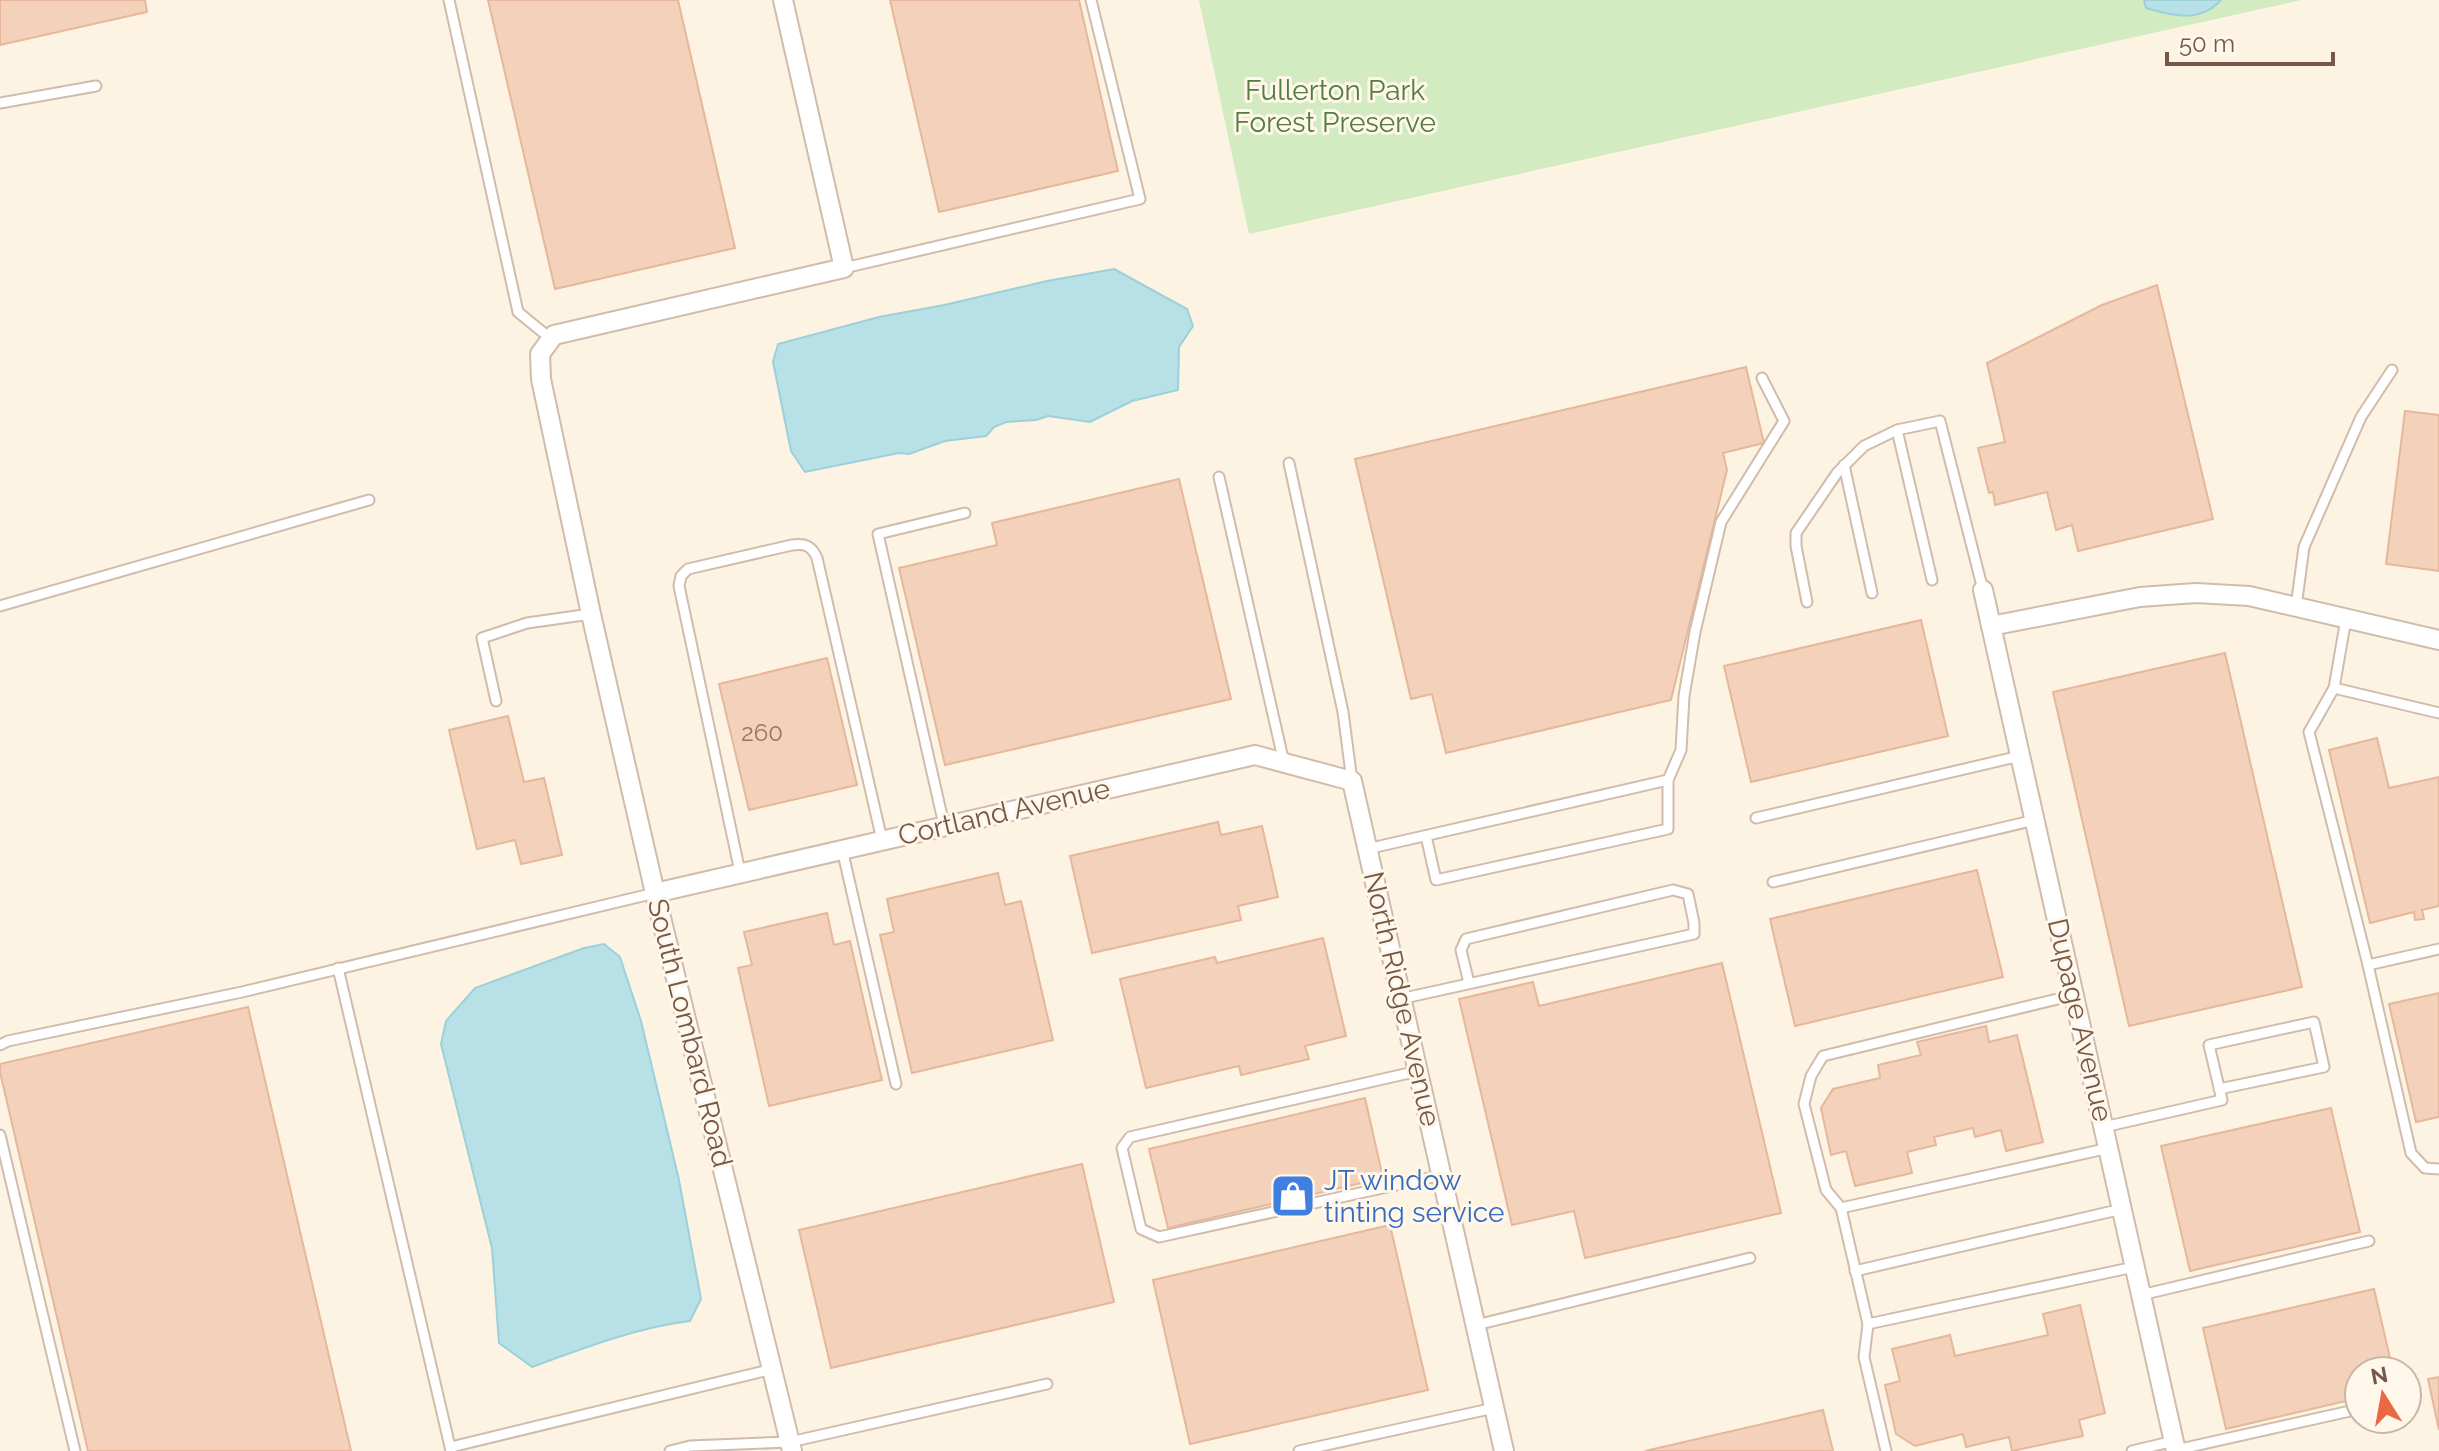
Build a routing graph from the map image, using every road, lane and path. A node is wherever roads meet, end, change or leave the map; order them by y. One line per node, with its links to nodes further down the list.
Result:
1 (449, 0): 7 (lane)
2 (783, 0): 6 (street)
3 (1091, 0): 6 (lane)
4 (96, 86): 5 (lane)
5 (0, 103)
6 (844, 268): 7 (street)
7 (551, 339): 22 (street, South Lombard Road)
8 (2392, 370): 21 (lane)
9 (1762, 378): 31 (lane)
10 (1897, 430): 12 (lane); 16 (lane); 17 (lane)
11 (1289, 463): 32 (lane)
12 (1844, 465): 18 (lane); 19 (lane)
13 (1219, 477): 30 (lane)
14 (369, 500): 20 (lane)
15 (965, 513): 35 (lane)
16 (1932, 580)
17 (1983, 590): 24 (street, Dupage Avenue)
18 (1872, 593)
19 (1807, 602)
20 (0, 606)
21 (2296, 607): 23 (street); 24 (street)
22 (591, 614): 27 (lane); 42 (street, South Lombard Road)
23 (2347, 618): 25 (street); 26 (lane)
24 (1991, 626): 29 (street, Dupage Avenue)
25 (2439, 640)
26 (2334, 688): 28 (lane); 44 (lane)
27 (496, 701)
28 (2439, 713)
29 (2020, 756): 33 (lane); 34 (street, Dupage Avenue)
30 (1284, 763): 32 (street, Cortland Avenue); 35 (street, Cortland Avenue)
31 (1668, 780): 36 (lane); 36 (lane)
32 (1352, 781): 39 (street, North Ridge Avenue)
33 (1756, 818)
34 (2035, 820): 41 (lane); 47 (street, Dupage Avenue)
35 (944, 825): 37 (street, Cortland Avenue)
36 (1426, 836): 39 (lane)
37 (882, 840): 38 (street, Cortland Avenue); 40 (lane)
38 (842, 849): 40 (street, Cortland Avenue); 51 (lane)
39 (1367, 849): 48 (street, North Ridge Avenue)
40 (740, 872): 42 (street, Cortland Avenue)
41 (1773, 882)
42 (655, 893): 45 (lane); 67 (street, South Lombard Road)
43 (2439, 949): 44 (lane)
44 (2368, 965): 56 (lane)
45 (338, 968): 49 (lane); 73 (lane)
46 (1469, 983): 46 (lane); 48 (lane)
47 (2074, 995): 53 (street, Dupage Avenue); 58 (lane)
48 (1400, 999): 50 (street, North Ridge Avenue)
49 (0, 1045)
50 (1418, 1071): 57 (street, North Ridge Avenue); 57 (lane)
51 (896, 1084)
52 (2219, 1089): 52 (lane); 53 (lane)
53 (2104, 1127): 55 (street, Dupage Avenue)
54 (0, 1135): 74 (lane)
55 (2109, 1148): 58 (lane); 59 (street, Dupage Avenue)
56 (2439, 1169)
57 (1442, 1175): 66 (street, North Ridge Avenue)
58 (1841, 1208): 63 (lane)
59 (2122, 1209): 62 (street, Dupage Avenue); 63 (lane)
60 (2369, 1241): 64 (lane)
61 (1750, 1258): 66 (lane)
62 (2134, 1267): 64 (street, Dupage Avenue); 65 (lane)
63 (1855, 1271): 65 (lane)
64 (2141, 1295): 72 (street, Dupage Avenue)
65 (1868, 1324): 78 (lane)
66 (1476, 1325): 69 (street, North Ridge Avenue)
67 (773, 1369): 71 (street, South Lombard Road); 73 (lane)
68 (1047, 1384): 71 (lane)
69 (1494, 1408): 76 (lane); 77 (street, North Ridge Avenue)
70 (2343, 1412): 72 (lane)
71 (791, 1447): 75 (lane)
72 (2175, 1447): 79 (lane)
73 (451, 1449)
74 (75, 1451)
75 (670, 1451)
76 (1299, 1451)
77 (1504, 1451)
78 (1886, 1451)
79 (2132, 1451)

